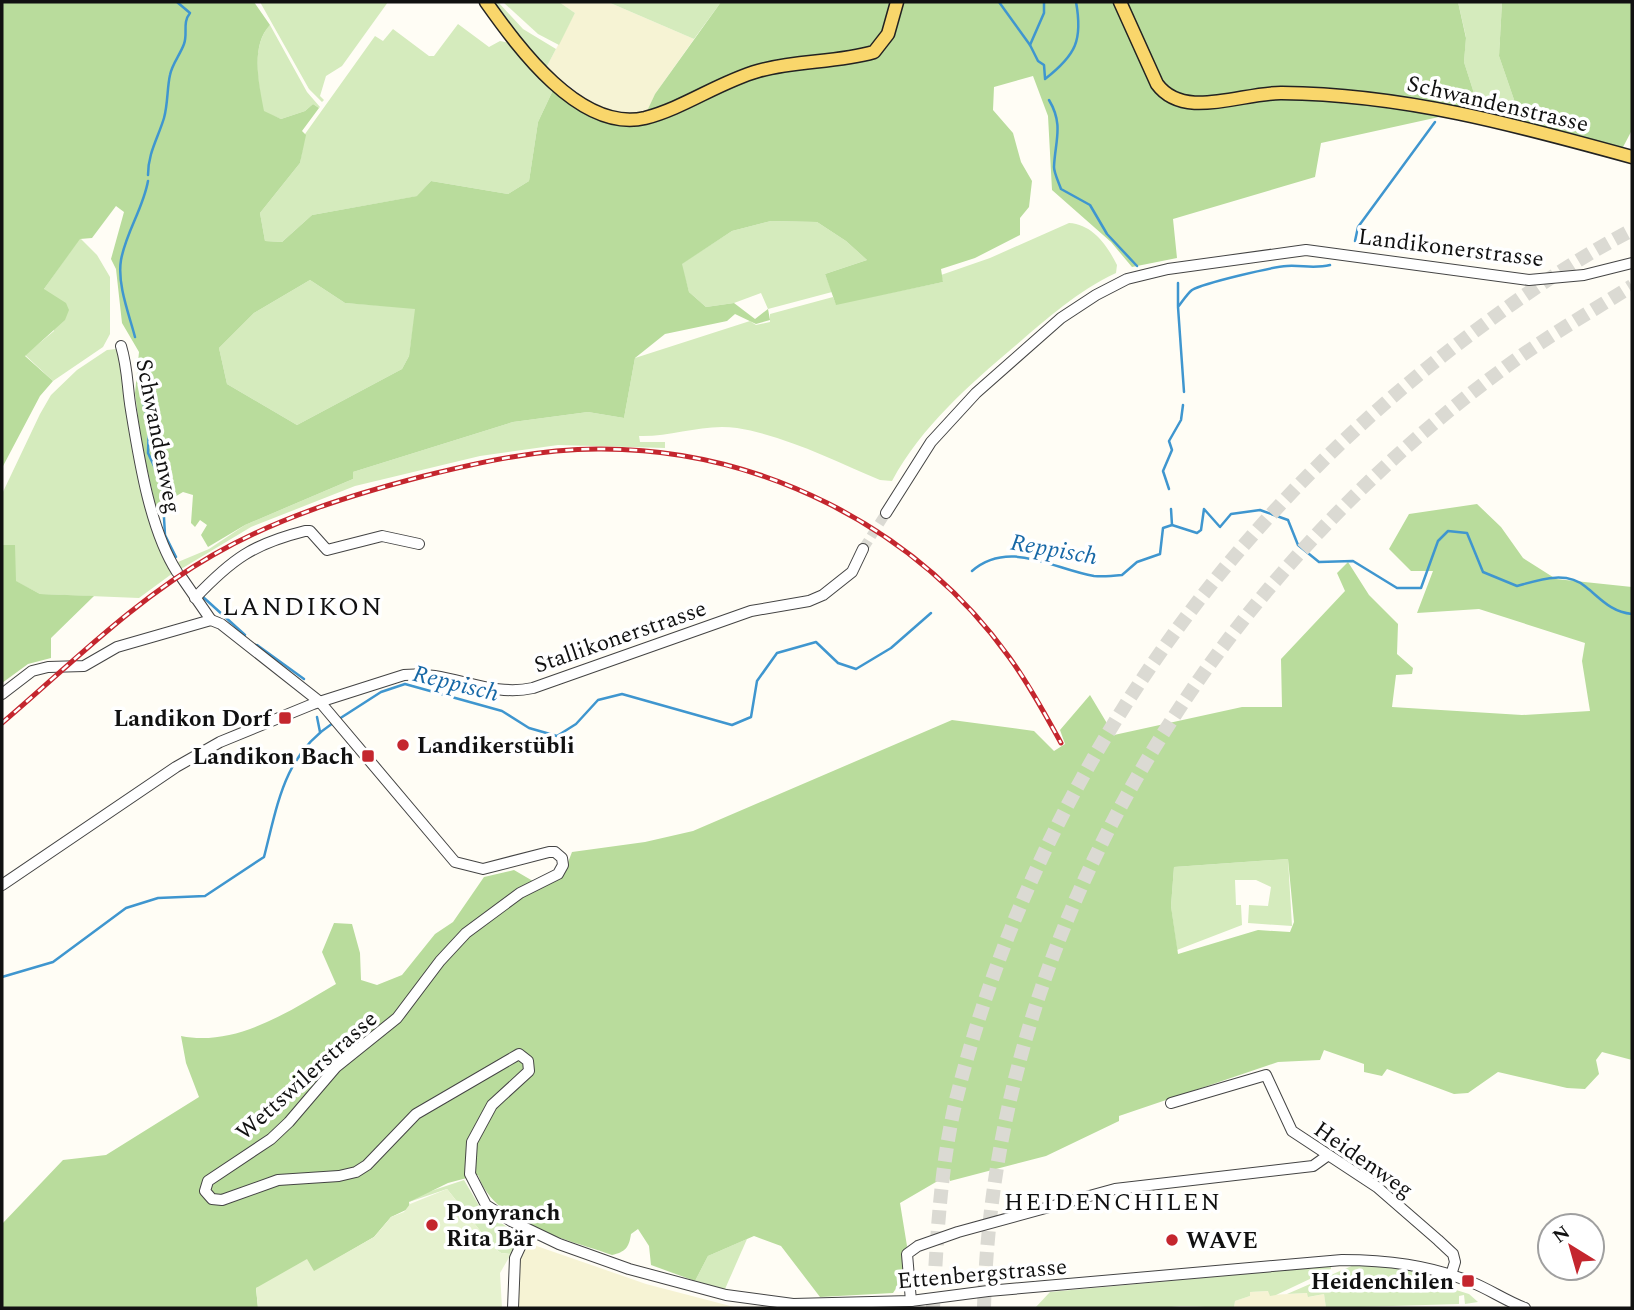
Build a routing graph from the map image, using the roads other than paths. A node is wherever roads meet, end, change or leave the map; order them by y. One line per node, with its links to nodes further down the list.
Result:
1 (486, 2): 2 (main road)
2 (897, 2)
3 (1120, 2): 4 (main road, Schwandenstrasse)
4 (1632, 157)
5 (1632, 263): 7 (street, Landikonerstrasse)
6 (121, 346): 10 (street, Schwandenweg)
7 (886, 513)
8 (419, 544): 10 (street)
9 (863, 549): 13 (street, Stallikonerstrasse)
10 (195, 598): 11 (street, Schwandenweg)
11 (211, 620): 12 (street); 13 (street)
12 (2, 694)
13 (320, 702): 14 (street, Stallikonerstrasse); 17 (street, Wettswilerstrasse)
14 (2, 885)
15 (1171, 1103): 16 (street, Heidenweg)
16 (1327, 1156): 19 (street, Heidenweg); 20 (street)
17 (470, 1174): 18 (street, Ettenbergstrasse)
18 (528, 1230): 20 (street, Ettenbergstrasse); 21 (street)
19 (1451, 1275): 20 (street, Ettenbergstrasse); 22 (street, Ettenbergstrasse)
20 (911, 1301)
21 (513, 1308)
22 (1525, 1308)

